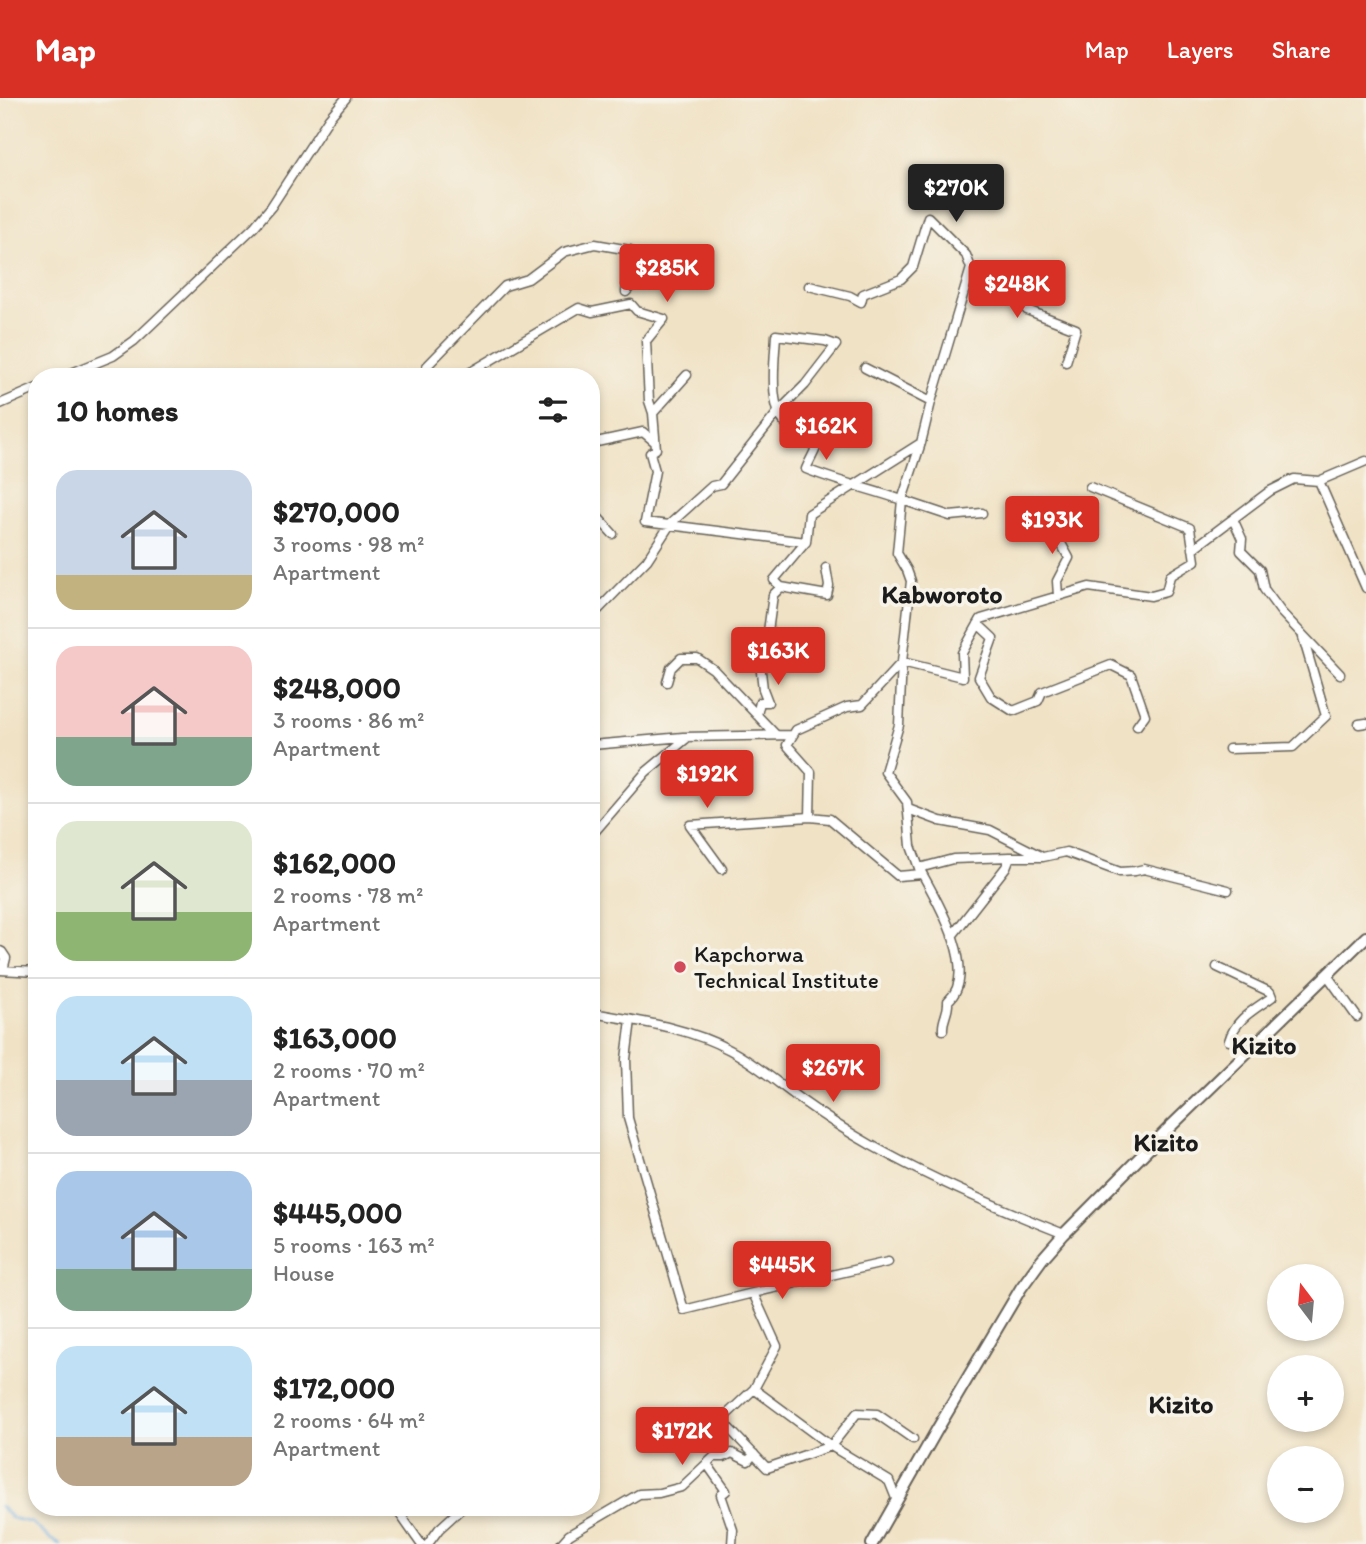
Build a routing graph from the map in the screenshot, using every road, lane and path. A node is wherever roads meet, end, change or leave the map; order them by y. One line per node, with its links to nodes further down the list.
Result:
1 (346, 98): 6 (street)
2 (653, 261): 7 (street)
3 (971, 268): 4 (street); 5 (street); 12 (street)
4 (809, 286)
5 (1066, 362)
6 (84, 368)
7 (427, 368)
8 (478, 368): 15 (street)
9 (865, 368): 12 (street)
10 (687, 375): 15 (street)
11 (28, 392): 13 (street)
12 (931, 402): 18 (street)
13 (0, 404)
14 (778, 412): 14 (street); 21 (street); 28 (street)
15 (653, 413): 17 (street)
16 (600, 440): 17 (street)
17 (655, 442): 28 (street)
18 (921, 443): 21 (street); 23 (street)
19 (1366, 461): 20 (street)
20 (1319, 481): 25 (street); 34 (street)
21 (854, 486): 23 (street); 30 (street)
22 (1090, 487): 31 (street)
23 (902, 500): 24 (street); 39 (street)
24 (982, 513)
25 (1233, 519): 31 (street); 38 (street)
26 (600, 520): 29 (street)
27 (1064, 522): 35 (street)
28 (670, 525): 30 (street); 36 (street)
29 (613, 534)
30 (806, 542): 33 (street)
31 (1193, 549): 35 (street)
32 (826, 568): 33 (street)
33 (781, 587): 42 (street)
34 (1366, 588)
35 (1058, 596): 37 (street)
36 (600, 608)
37 (978, 624): 39 (street); 43 (street)
38 (1301, 634): 40 (street); 48 (street)
39 (902, 662): 44 (street); 49 (street)
40 (1339, 674)
41 (667, 682): 42 (street)
42 (757, 715): 45 (street)
43 (1137, 726)
44 (793, 735): 45 (street); 50 (street)
45 (776, 736): 46 (street)
46 (688, 737): 47 (street); 51 (street)
47 (600, 744)
48 (1229, 749)
49 (908, 810): 52 (street); 55 (street)
50 (810, 817): 54 (street); 55 (street)
51 (600, 826)
52 (1042, 857): 53 (street); 56 (street)
53 (1010, 858): 55 (street); 57 (street)
54 (722, 869)
55 (921, 871): 57 (street)
56 (1228, 890)
57 (952, 936): 67 (street)
58 (1366, 937): 63 (main road)
59 (0, 951): 61 (street)
60 (1217, 967): 68 (street)
61 (2, 970): 62 (street)
62 (28, 971)
63 (1327, 975): 65 (street); 69 (main road)
64 (600, 1014): 66 (street)
65 (1357, 1017)
66 (631, 1020): 69 (street); 71 (street)
67 (943, 1030)
68 (1229, 1041)
69 (1064, 1234): 77 (main road)
70 (888, 1262): 71 (street)
71 (753, 1293): 72 (street)
72 (754, 1389): 74 (street); 75 (street)
73 (913, 1439): 74 (street)
74 (831, 1446): 75 (street); 77 (street)
75 (754, 1454): 76 (street)
76 (707, 1464): 82 (street); 83 (street)
77 (897, 1501): 84 (main road)
78 (401, 1516): 80 (street)
79 (453, 1516): 81 (street)
80 (421, 1544)
81 (428, 1544)
82 (561, 1544)
83 (732, 1544)
84 (872, 1544)

